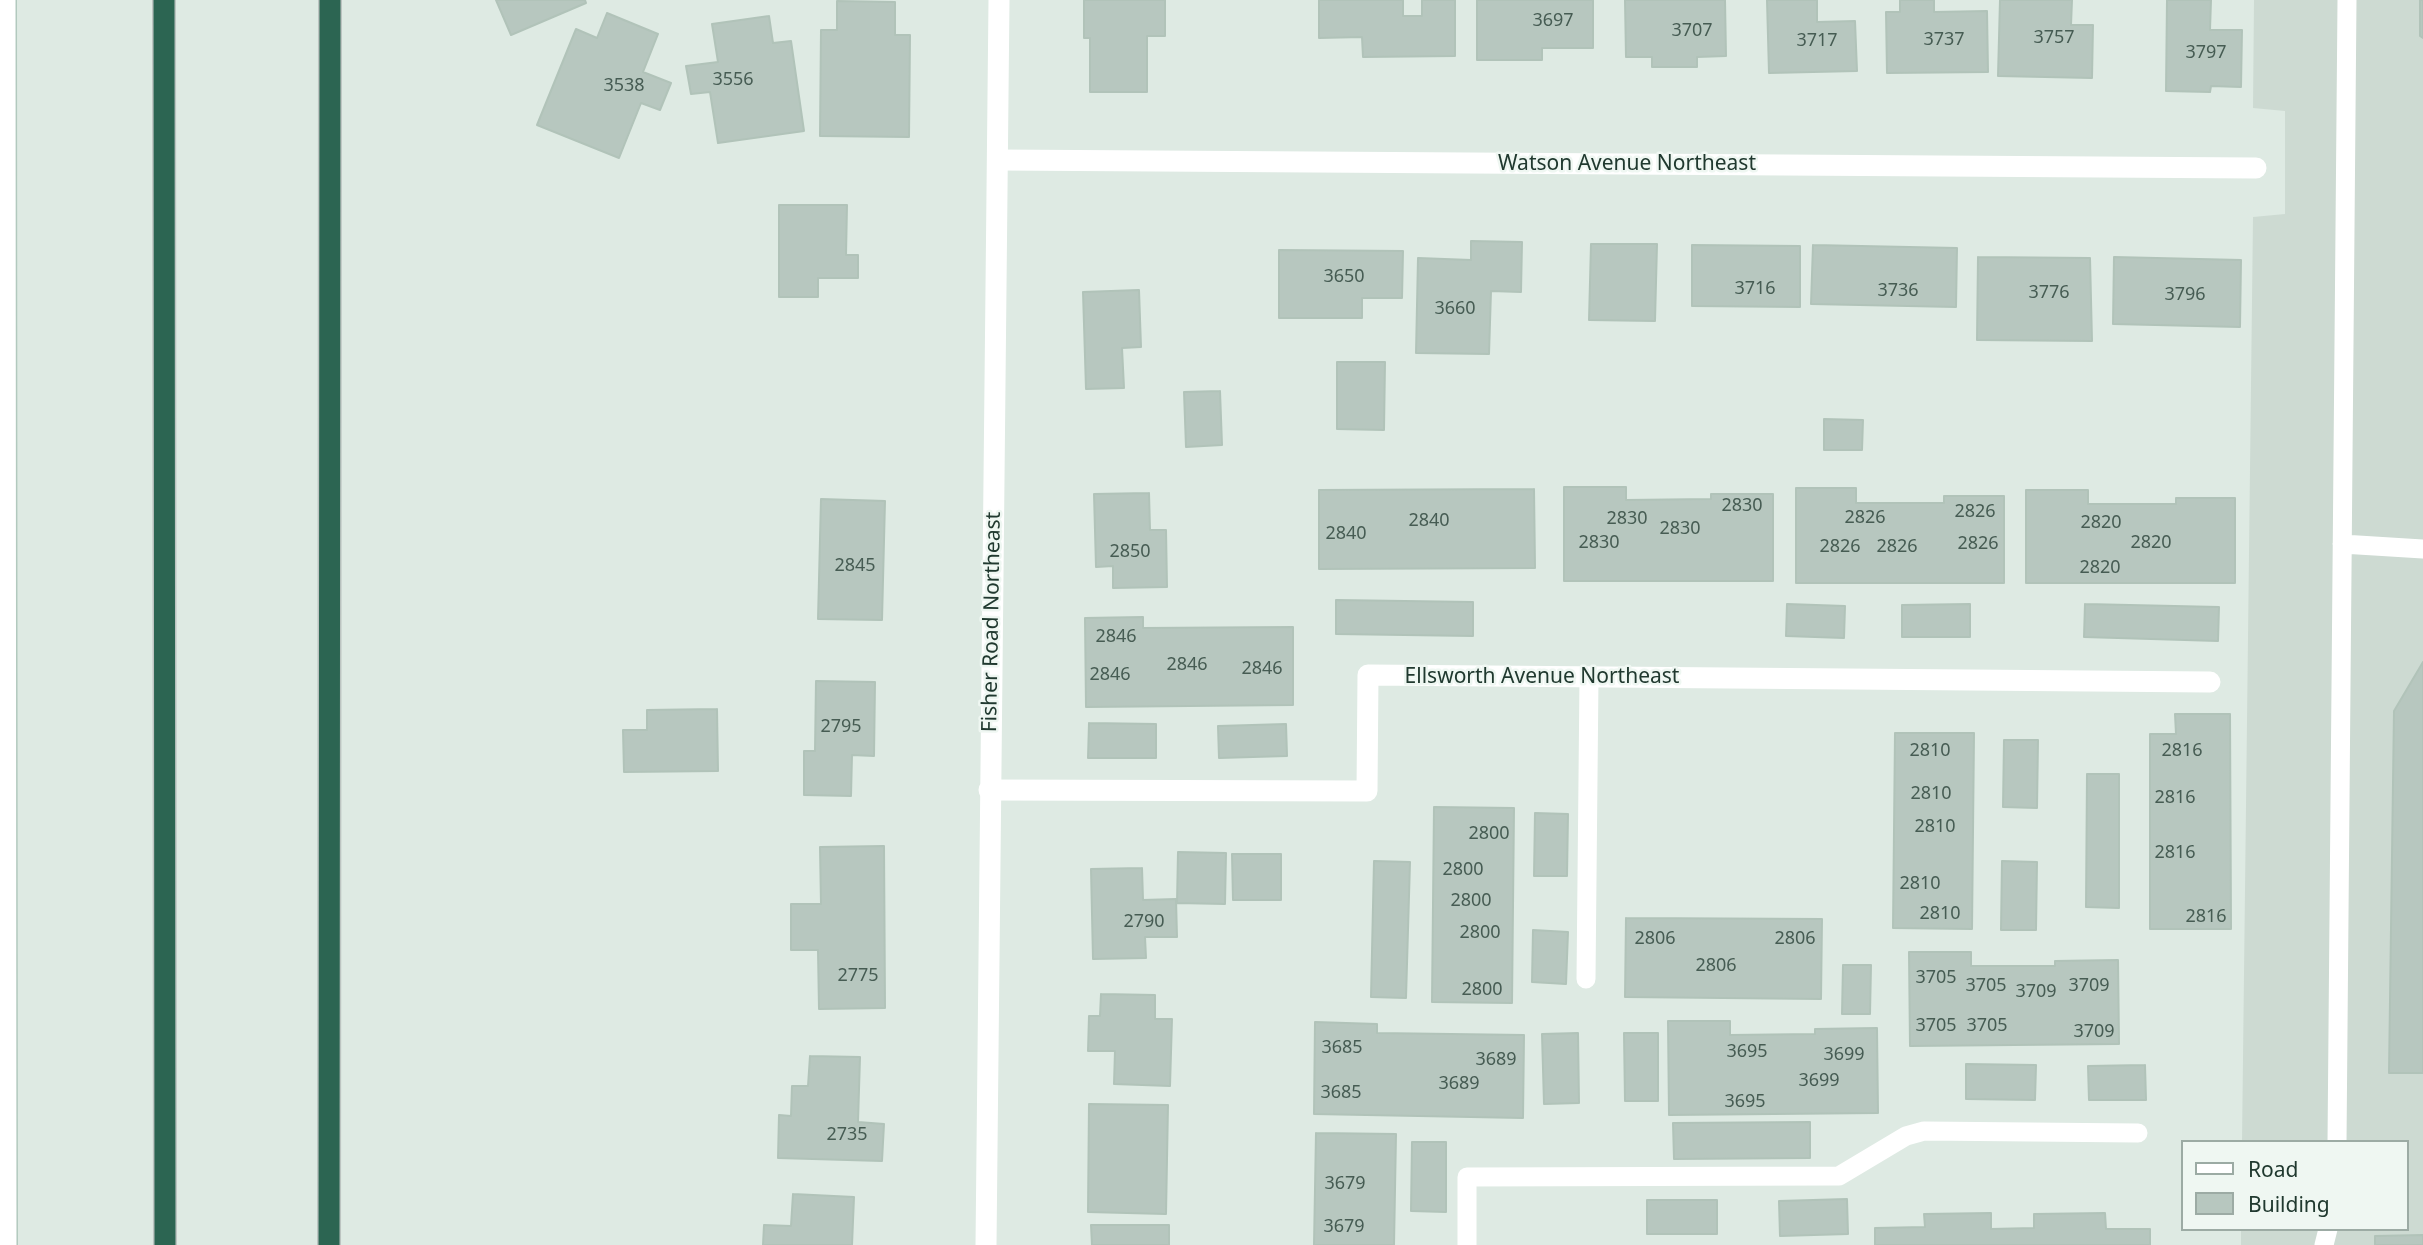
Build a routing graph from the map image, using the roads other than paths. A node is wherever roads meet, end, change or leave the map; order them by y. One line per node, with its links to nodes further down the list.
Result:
1 (5, 0): 8 (street)
2 (164, 0): 19 (highway)
3 (330, 0): 20 (highway)
4 (999, 0): 6 (street, Fisher Road Northeast)
5 (2347, 0): 9 (lane)
6 (998, 160): 7 (street, Watson Avenue Northeast); 13 (street, Fisher Road Northeast)
7 (2256, 168)
8 (2, 514): 14 (street)
9 (2342, 544): 10 (lane); 17 (lane)
10 (2423, 549)
11 (1589, 677): 12 (street, Ellsworth Avenue Northeast); 13 (street, Ellsworth Avenue Northeast); 15 (lane)
12 (2210, 682)
13 (989, 790): 21 (street, Fisher Road Northeast)
14 (3, 874): 18 (street)
15 (1586, 979)
16 (2138, 1133): 22 (lane)
17 (2337, 1140)
18 (6, 1245)
19 (165, 1245)
20 (329, 1245)
21 (986, 1245)
22 (1467, 1245)

